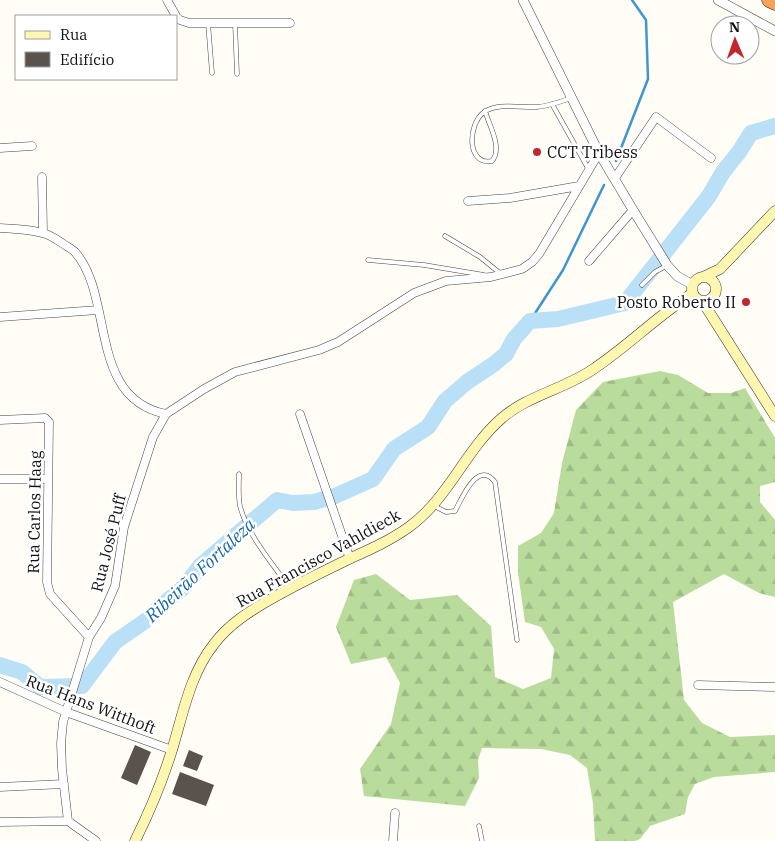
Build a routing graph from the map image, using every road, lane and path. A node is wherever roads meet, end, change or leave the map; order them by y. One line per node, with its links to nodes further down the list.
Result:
1 (167, 0): 6 (street)
2 (523, 0): 14 (street)
3 (718, 0): 11 (street)
4 (769, 0): 5 (highway)
5 (775, 3)
6 (175, 15)
7 (178, 18): 8 (street)
8 (208, 23): 9 (street); 12 (lane)
9 (235, 23): 10 (street); 13 (lane)
10 (290, 23)
11 (775, 31)
12 (212, 73)
13 (237, 74)
14 (571, 98): 15 (lane); 19 (street)
15 (552, 104): 16 (lane); 21 (lane)
16 (485, 111): 16 (lane)
17 (32, 146): 18 (street)
18 (0, 148)
19 (599, 153): 21 (street); 23 (street)
20 (711, 158): 23 (street)
21 (589, 170): 24 (street)
22 (42, 177): 29 (street)
23 (614, 178): 26 (street)
24 (579, 186): 25 (street); 35 (street)
25 (468, 201)
26 (633, 210): 32 (street); 33 (street)
27 (775, 211): 34 (main road, Rua Francisco Vahldieck)
28 (0, 228): 29 (street)
29 (43, 233): 42 (street)
30 (445, 236): 35 (lane)
31 (368, 260): 36 (lane)
32 (589, 261)
33 (668, 265): 38 (lane); 40 (street)
34 (720, 269): 37 (main road, Rua Francisco Vahldieck); 39 (main road, Rua Francisco Vahldieck)
35 (501, 274): 36 (street)
36 (491, 277): 44 (street)
37 (703, 277): 39 (main road); 40 (main road, Rua Francisco Vahldieck)
38 (642, 284)
39 (716, 285): 41 (main road, Rua Francisco Vahldieck)
40 (693, 289): 41 (main road); 51 (main road, Rua Francisco Vahldieck)
41 (709, 300): 46 (main road, Rua Francisco Vahldieck)
42 (98, 310): 43 (street); 44 (street)
43 (0, 316)
44 (166, 414): 54 (street, Rua José Puff)
45 (300, 414): 52 (street)
46 (775, 416)
47 (0, 420): 50 (street, Rua Carlos Haag)
48 (239, 474): 53 (lane)
49 (0, 479): 50 (street)
50 (47, 479): 54 (street, Rua Carlos Haag)
51 (432, 505): 52 (main road, Rua Francisco Vahldieck); 55 (lane)
52 (350, 559): 53 (main road, Rua Francisco Vahldieck)
53 (290, 588): 60 (main road, Rua Francisco Vahldieck)
54 (89, 637): 59 (street, Rua José Puff)
55 (517, 640)
56 (0, 682): 59 (street, Rua Hans Witthoft)
57 (698, 685): 58 (street)
58 (775, 687)
59 (66, 712): 60 (street, Rua Hans Witthoft); 61 (street, Rua José Puff)
60 (172, 750): 68 (main road, Rua Francisco Vahldieck)
61 (64, 784): 62 (street); 64 (street, Rua José Puff)
62 (0, 786)
63 (394, 812): 69 (street)
64 (68, 821): 65 (street); 67 (street)
65 (0, 822)
66 (479, 826): 70 (lane)
67 (96, 841)
68 (135, 841)
69 (393, 841)
70 (482, 841)

